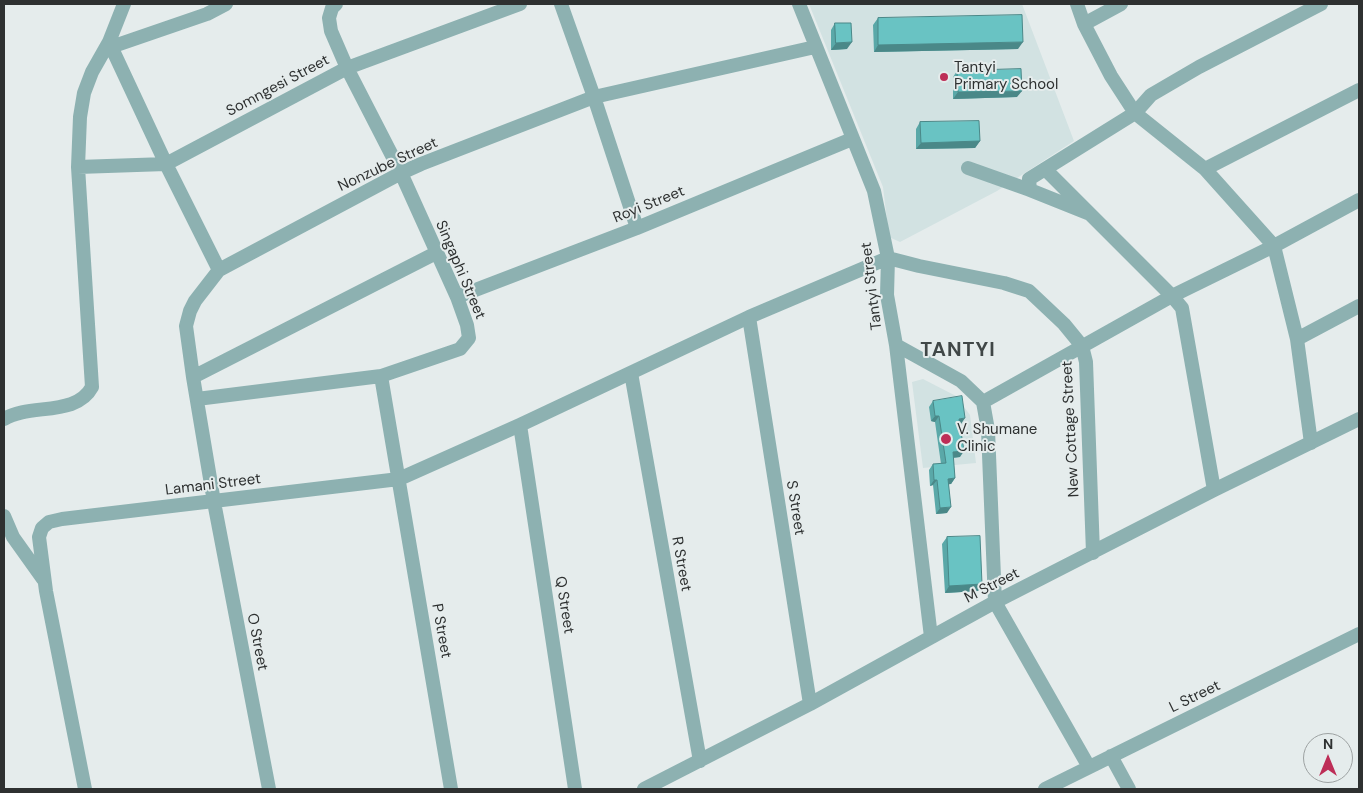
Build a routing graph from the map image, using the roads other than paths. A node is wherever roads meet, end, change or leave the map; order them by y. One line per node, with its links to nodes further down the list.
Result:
1 (124, 4): 11 (street)
2 (226, 4): 11 (street)
3 (336, 4): 13 (street, Singaphi Street)
4 (520, 4): 13 (street, Somngesi Street)
5 (561, 4): 15 (street)
6 (800, 4): 12 (street, Tantyi Street)
7 (1077, 4): 10 (street)
8 (1121, 4): 10 (street)
9 (1321, 4): 16 (street)
10 (1084, 24): 16 (street)
11 (110, 44): 18 (street); 19 (street)
12 (815, 47): 15 (street, Nonzube Street); 17 (street, Tantyi Street)
13 (347, 68): 18 (street, Somngesi Street); 23 (street, Singaphi Street)
14 (1359, 90): 22 (street)
15 (594, 97): 23 (street, Nonzube Street); 27 (street)
16 (1135, 113): 21 (street); 22 (street)
17 (852, 139): 27 (street, Royi Street); 30 (street, Tantyi Street)
18 (166, 164): 19 (street); 31 (street)
19 (78, 167): 44 (street)
20 (968, 168): 24 (street)
21 (1045, 169): 24 (street); 26 (street)
22 (1205, 169): 28 (street)
23 (401, 173): 29 (street, Singaphi Street); 31 (street, Nonzube Street)
24 (1030, 190): 26 (street)
25 (1359, 200): 28 (street)
26 (1090, 214): 32 (street)
27 (637, 228): 33 (street, Royi Street)
28 (1274, 246): 32 (street); 36 (street)
29 (436, 254): 33 (street, Singaphi Street); 41 (street)
30 (888, 258): 35 (street, Lamani Street); 37 (street, Tantyi Street); 38 (street, New Cottage Street)
31 (219, 270): 41 (street, Nonzube Street)
32 (1172, 296): 38 (street); 49 (street)
33 (457, 298): 40 (street, Singaphi Street)
34 (1359, 306): 36 (street)
35 (749, 317): 39 (street, Lamani Street); 57 (street, S Street)
36 (1297, 339): 47 (street)
37 (896, 345): 43 (street); 56 (street, Tantyi Street)
38 (1082, 346): 43 (street); 52 (street, New Cottage Street)
39 (631, 373): 46 (street, Lamani Street); 59 (street, R Street)
40 (380, 376): 42 (street, Singaphi Street); 48 (street, P Street)
41 (193, 378): 42 (street, Nonzube Street)
42 (197, 400): 50 (street, Nonzube Street)
43 (983, 402): 54 (street)
44 (4, 419)
45 (1359, 419): 47 (street, M Street)
46 (520, 425): 48 (street, Lamani Street); 64 (street, Q Street)
47 (1311, 444): 49 (street, M Street)
48 (399, 479): 50 (street, Lamani Street); 63 (street, P Street)
49 (1214, 490): 52 (street, M Street)
50 (214, 502): 53 (street, Lamani Street); 62 (street, O Street)
51 (4, 516): 53 (street)
52 (1093, 553): 54 (street, M Street)
53 (45, 582): 61 (street)
54 (995, 602): 56 (street, M Street); 60 (street)
55 (1359, 634): 58 (street, L Street)
56 (931, 637): 57 (street, M Street)
57 (810, 704): 59 (street, M Street)
58 (1111, 756): 60 (street, L Street); 67 (street)
59 (700, 761): 65 (street, M Street)
60 (1089, 767): 66 (street, L Street)
61 (85, 789)
62 (269, 789)
63 (451, 789)
64 (575, 789)
65 (644, 789)
66 (1045, 789)
67 (1129, 789)

